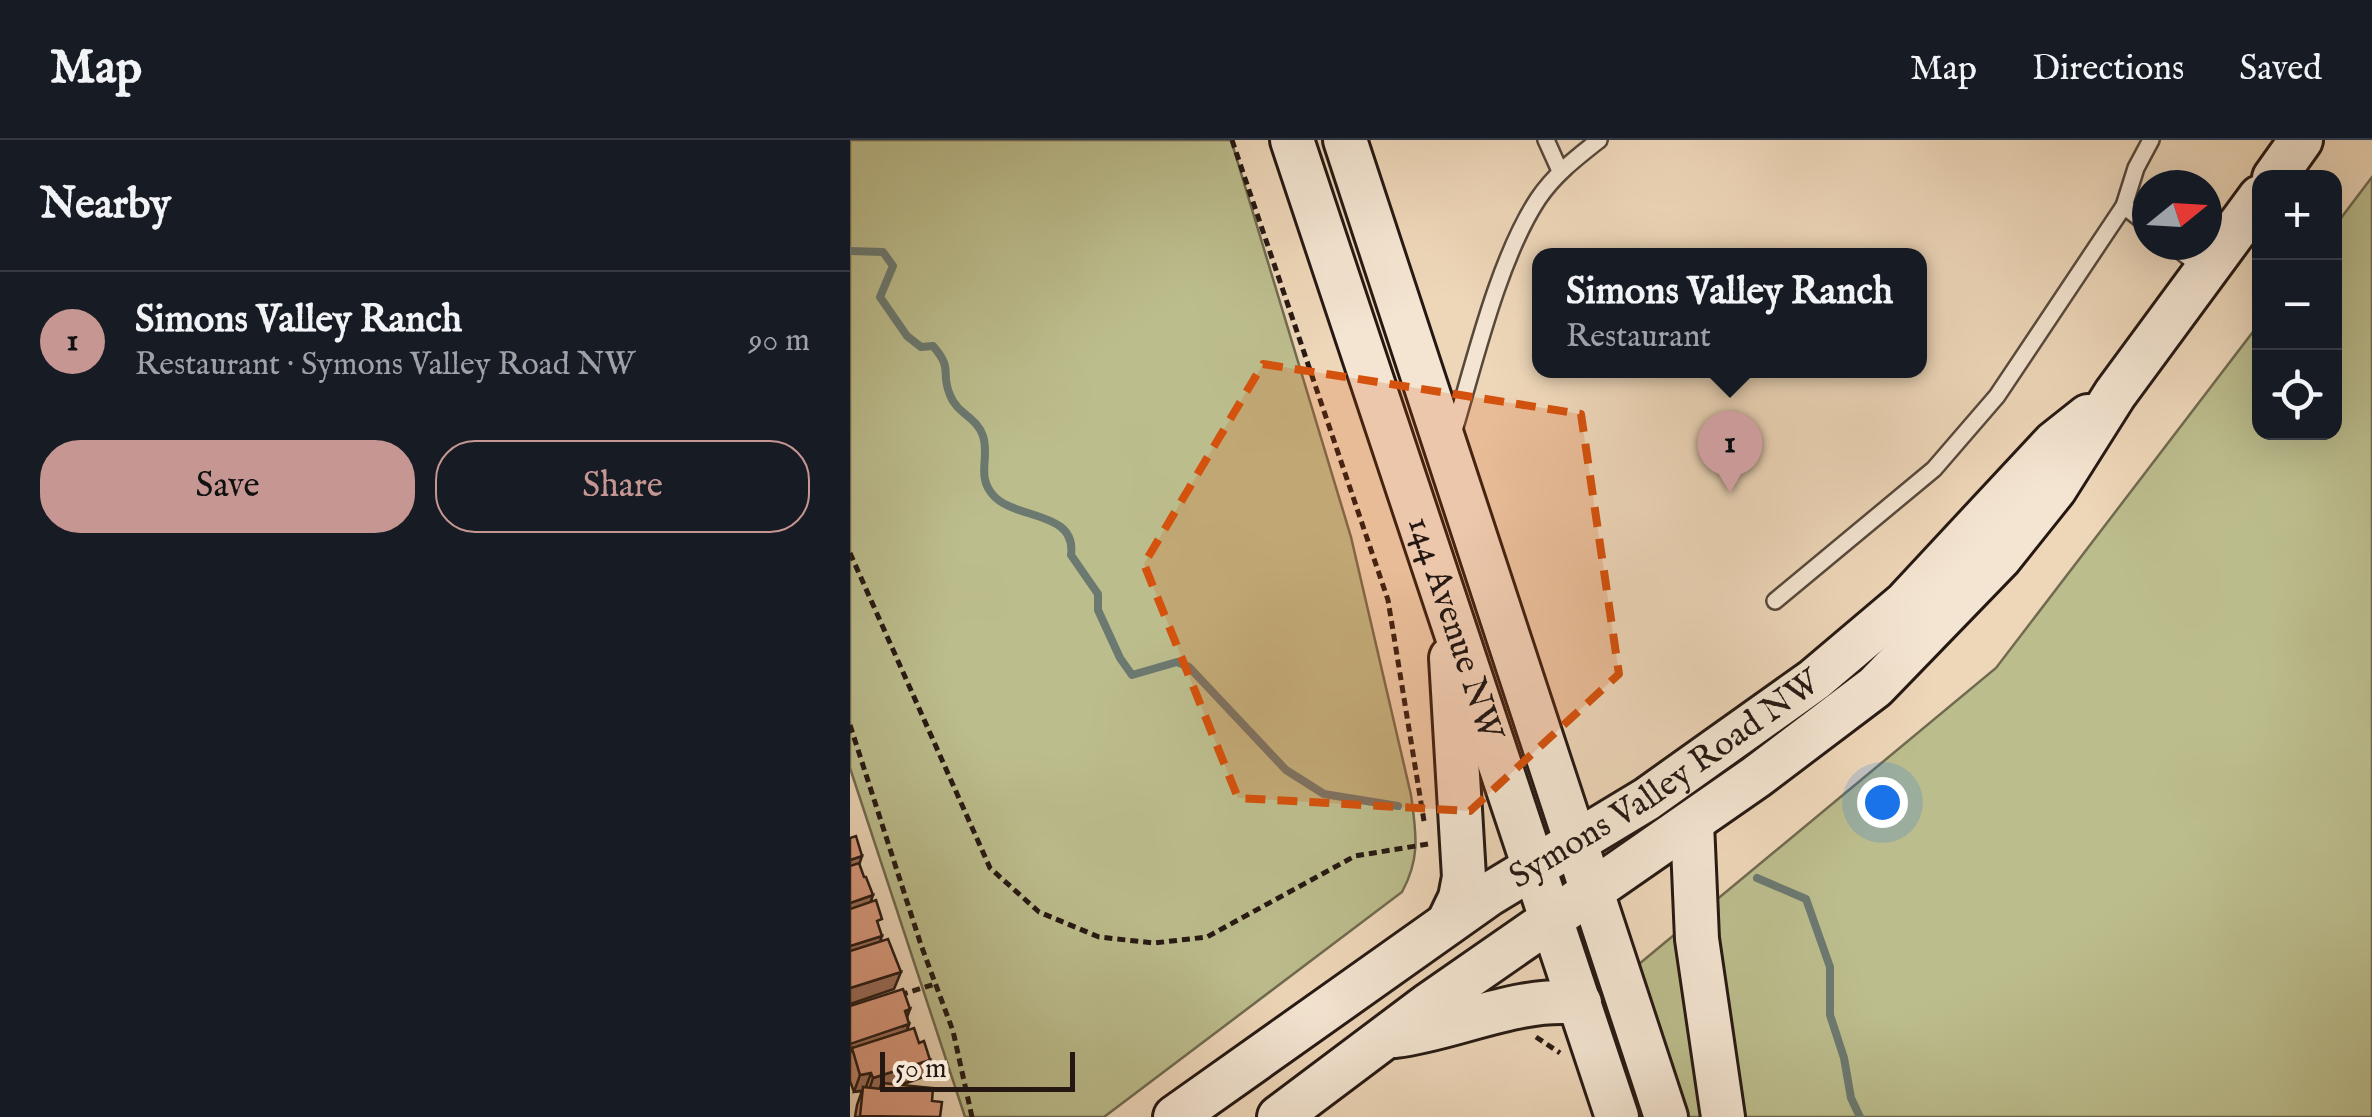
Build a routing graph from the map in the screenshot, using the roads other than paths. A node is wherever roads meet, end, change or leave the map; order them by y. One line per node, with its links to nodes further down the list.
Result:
1 (1292, 140): 17 (main road, 144 Avenue NW)
2 (1345, 140): 15 (main road, 144 Avenue NW)
3 (1546, 140): 8 (lane)
4 (1599, 140): 8 (lane)
5 (2152, 140): 9 (lane)
6 (2301, 140): 7 (main road)
7 (2280, 170)
8 (1560, 171): 15 (lane)
9 (2124, 206): 11 (lane); 16 (lane)
10 (2252, 208): 13 (main road, Symons Valley Road NW)
11 (2132, 212)
12 (2192, 260): 13 (lane)
13 (2206, 271): 14 (main road, Symons Valley Road NW)
14 (2115, 394): 18 (main road, Symons Valley Road NW); 19 (main road, Symons Valley Road NW)
15 (1448, 449): 19 (main road, 144 Avenue NW)
16 (1775, 601)
17 (1449, 608): 20 (main road, 144 Avenue NW); 21 (main road)
18 (1692, 822): 19 (main road, Symons Valley Road NW); 28 (main road)
19 (1584, 868): 20 (main road, Symons Valley Road NW); 20 (main road, Symons Valley Road NW); 27 (main road, 144 Avenue NW)
20 (1544, 893): 21 (main road, Symons Valley Road NW); 22 (main road, 144 Avenue NW); 23 (main road, Symons Valley Road NW)
21 (1448, 924): 24 (main road, Symons Valley Road NW)
22 (1580, 1003): 23 (main road); 26 (main road, 144 Avenue NW)
23 (1384, 1038): 25 (main road, Symons Valley Road NW)
24 (1175, 1117)
25 (1279, 1117)
26 (1617, 1117)
27 (1666, 1117)
28 (1723, 1117)

